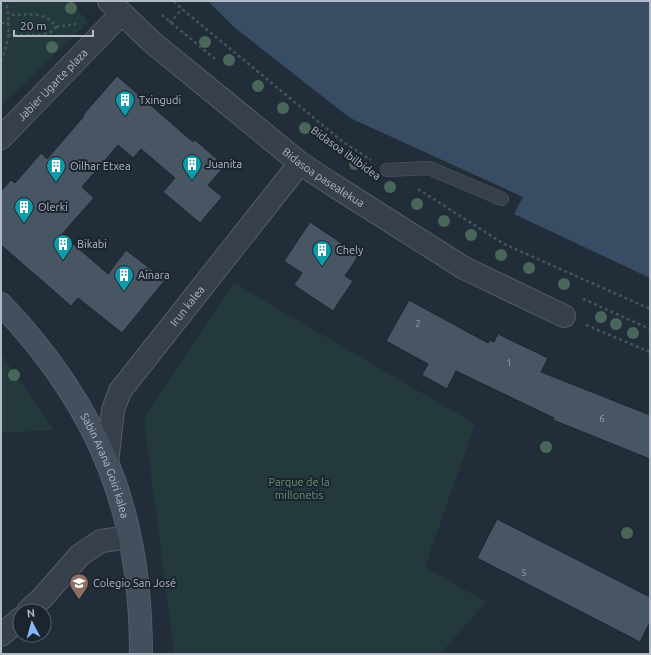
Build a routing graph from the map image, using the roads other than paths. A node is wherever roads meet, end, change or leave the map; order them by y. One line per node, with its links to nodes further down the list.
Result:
1 (115, 8): 2 (street, Jabier Ugarte plaza); 3 (street, Bidasoa pasealekua)
2 (1, 138)
3 (300, 163): 7 (street, Bidasoa pasealekua); 8 (street, Irun kalea)
4 (387, 170): 5 (lane)
5 (502, 199)
6 (1, 304): 8 (street, Sabin Arana Goiri kalea)
7 (564, 316)
8 (107, 463): 9 (street, Sabin Arana Goiri kalea)
9 (129, 537): 10 (street); 13 (street, Sabin Arana Goiri kalea)
10 (37, 603)
11 (12, 626): 12 (street)
12 (1, 635)
13 (141, 654)

